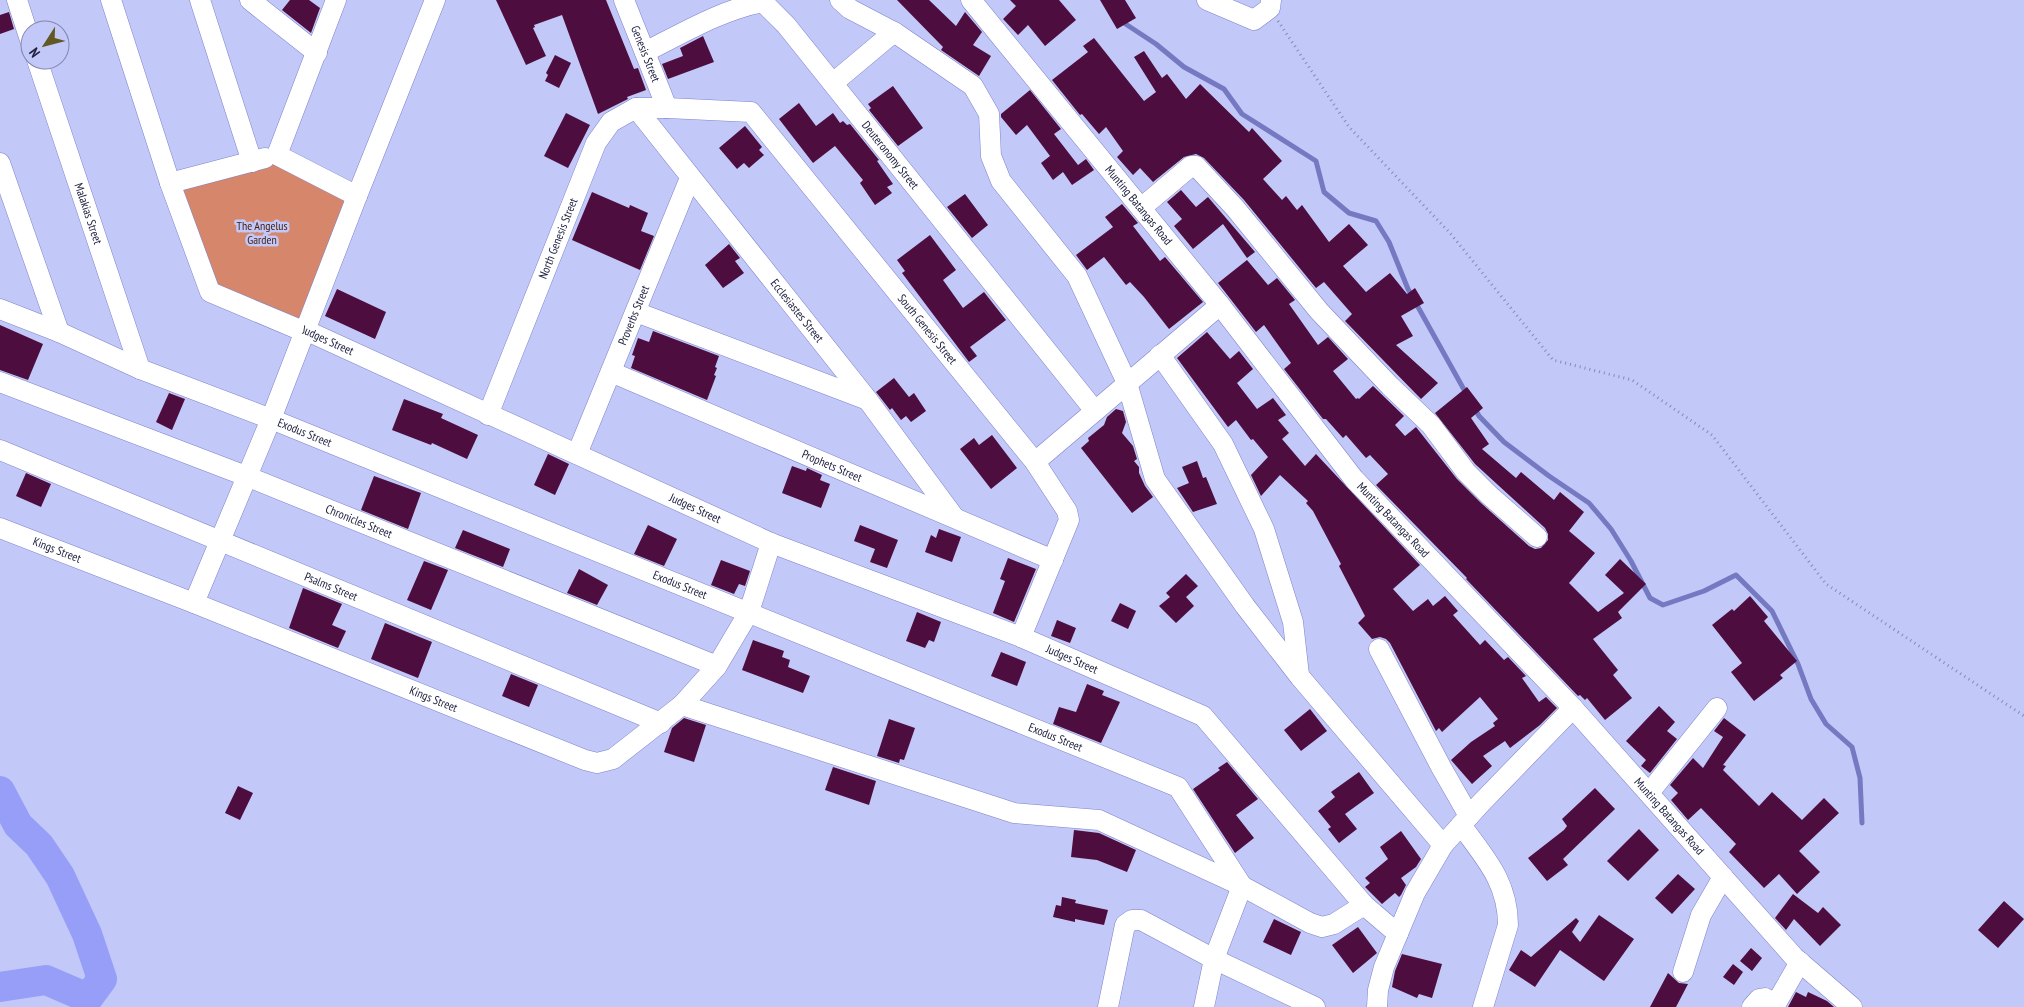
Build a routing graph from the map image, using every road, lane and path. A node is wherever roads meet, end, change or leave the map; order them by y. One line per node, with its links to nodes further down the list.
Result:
1 (17, 0): 13 (street)
2 (111, 0): 25 (street, Judges Street)
3 (200, 0): 22 (street)
4 (250, 0): 16 (street)
5 (336, 0): 16 (street)
6 (435, 0): 26 (street)
7 (624, 0): 15 (street, Genesis Street)
8 (840, 0): 14 (street)
9 (971, 0): 27 (street, Munting Batangas Road)
10 (1207, 0): 11 (street)
11 (1270, 4): 61 (path)
12 (716, 8): 15 (street, Deuteronomy Street); 18 (street, Deuteronomy Street)
13 (24, 20)
14 (894, 32): 18 (street); 37 (street)
15 (645, 52): 20 (street, Genesis Street)
16 (317, 53): 21 (street)
17 (40, 70): 34 (street, Malakias Street)
18 (833, 83): 39 (street, Deuteronomy Street)
19 (636, 108): 20 (street, North Genesis Street); 24 (street, Ecclesiastes Street); 40 (street, North Genesis Street)
20 (668, 108): 44 (street, South Genesis Street)
21 (277, 155): 22 (street); 26 (street)
22 (252, 162): 25 (street)
23 (0, 163): 32 (street)
24 (690, 178): 30 (street, Proverbs Street); 38 (street, Ecclesiastes Street)
25 (170, 183): 31 (street, Judges Street)
26 (358, 196): 31 (street)
27 (1141, 208): 28 (street, Munting Batangas Road); 48 (street)
28 (1220, 305): 33 (street); 59 (street, Munting Batangas Road)
29 (0, 309): 32 (street, Exodus Street)
30 (636, 312): 35 (street, Proverbs Street); 38 (street)
31 (305, 330): 40 (street, Judges Street); 41 (street)
32 (59, 332): 34 (street, Exodus Street)
33 (1160, 355): 37 (street); 57 (street)
34 (140, 369): 41 (street, Exodus Street)
35 (611, 372): 43 (street, Proverbs Street); 46 (street, Prophets Street)
36 (0, 382): 45 (street, Chronicles Street)
37 (1126, 383): 39 (street); 57 (street)
38 (867, 399): 46 (street, Ecclesiastes Street)
39 (1095, 411): 44 (street)
40 (488, 415): 43 (street, Judges Street)
41 (271, 419): 45 (street); 53 (street, Exodus Street)
42 (0, 450): 49 (street, Psalms Street)
43 (577, 454): 50 (street, Judges Street)
44 (1035, 462): 51 (street, South Genesis Street)
45 (246, 476): 49 (street); 56 (street, Chronicles Street)
46 (954, 517): 51 (street, Prophets Street)
47 (0, 528): 52 (street, Kings Street)
48 (1538, 537)
49 (219, 541): 52 (street); 62 (street, Psalms Street)
50 (771, 543): 53 (street, Kings Street); 54 (street, Judges Street)
51 (1053, 560): 54 (street, South Genesis Street)
52 (194, 603): 62 (street, Kings Street)
53 (749, 612): 56 (street, Kings Street); 67 (street, Exodus Street)
54 (1021, 637): 68 (street, Judges Street)
55 (1379, 649): 64 (street)
56 (717, 666): 58 (street, Kings Street)
57 (1300, 677): 65 (street)
58 (682, 705): 62 (street, Kings Street); 67 (street)
59 (1574, 708): 63 (street, Munting Batangas Road); 64 (street)
60 (1717, 708): 63 (street)
61 (2024, 716)
62 (661, 723)
63 (1649, 793): 66 (street, Munting Batangas Road)
64 (1465, 820): 65 (street); 78 (street)
65 (1443, 846): 69 (street)
66 (1724, 877): 71 (street, Munting Batangas Road); 72 (street)
67 (1242, 886): 68 (street); 70 (street)
68 (1364, 905): 69 (street, Judges Street)
69 (1398, 934): 77 (street)
70 (1214, 959): 73 (street); 75 (street); 76 (street)
71 (1800, 962): 74 (street); 80 (street, Munting Batangas Road)
72 (1683, 972)
73 (1308, 1005)
74 (1775, 1006): 79 (street)
75 (1108, 1007)
76 (1204, 1007)
77 (1376, 1007)
78 (1482, 1007)
79 (1752, 1007)
80 (1852, 1007)

